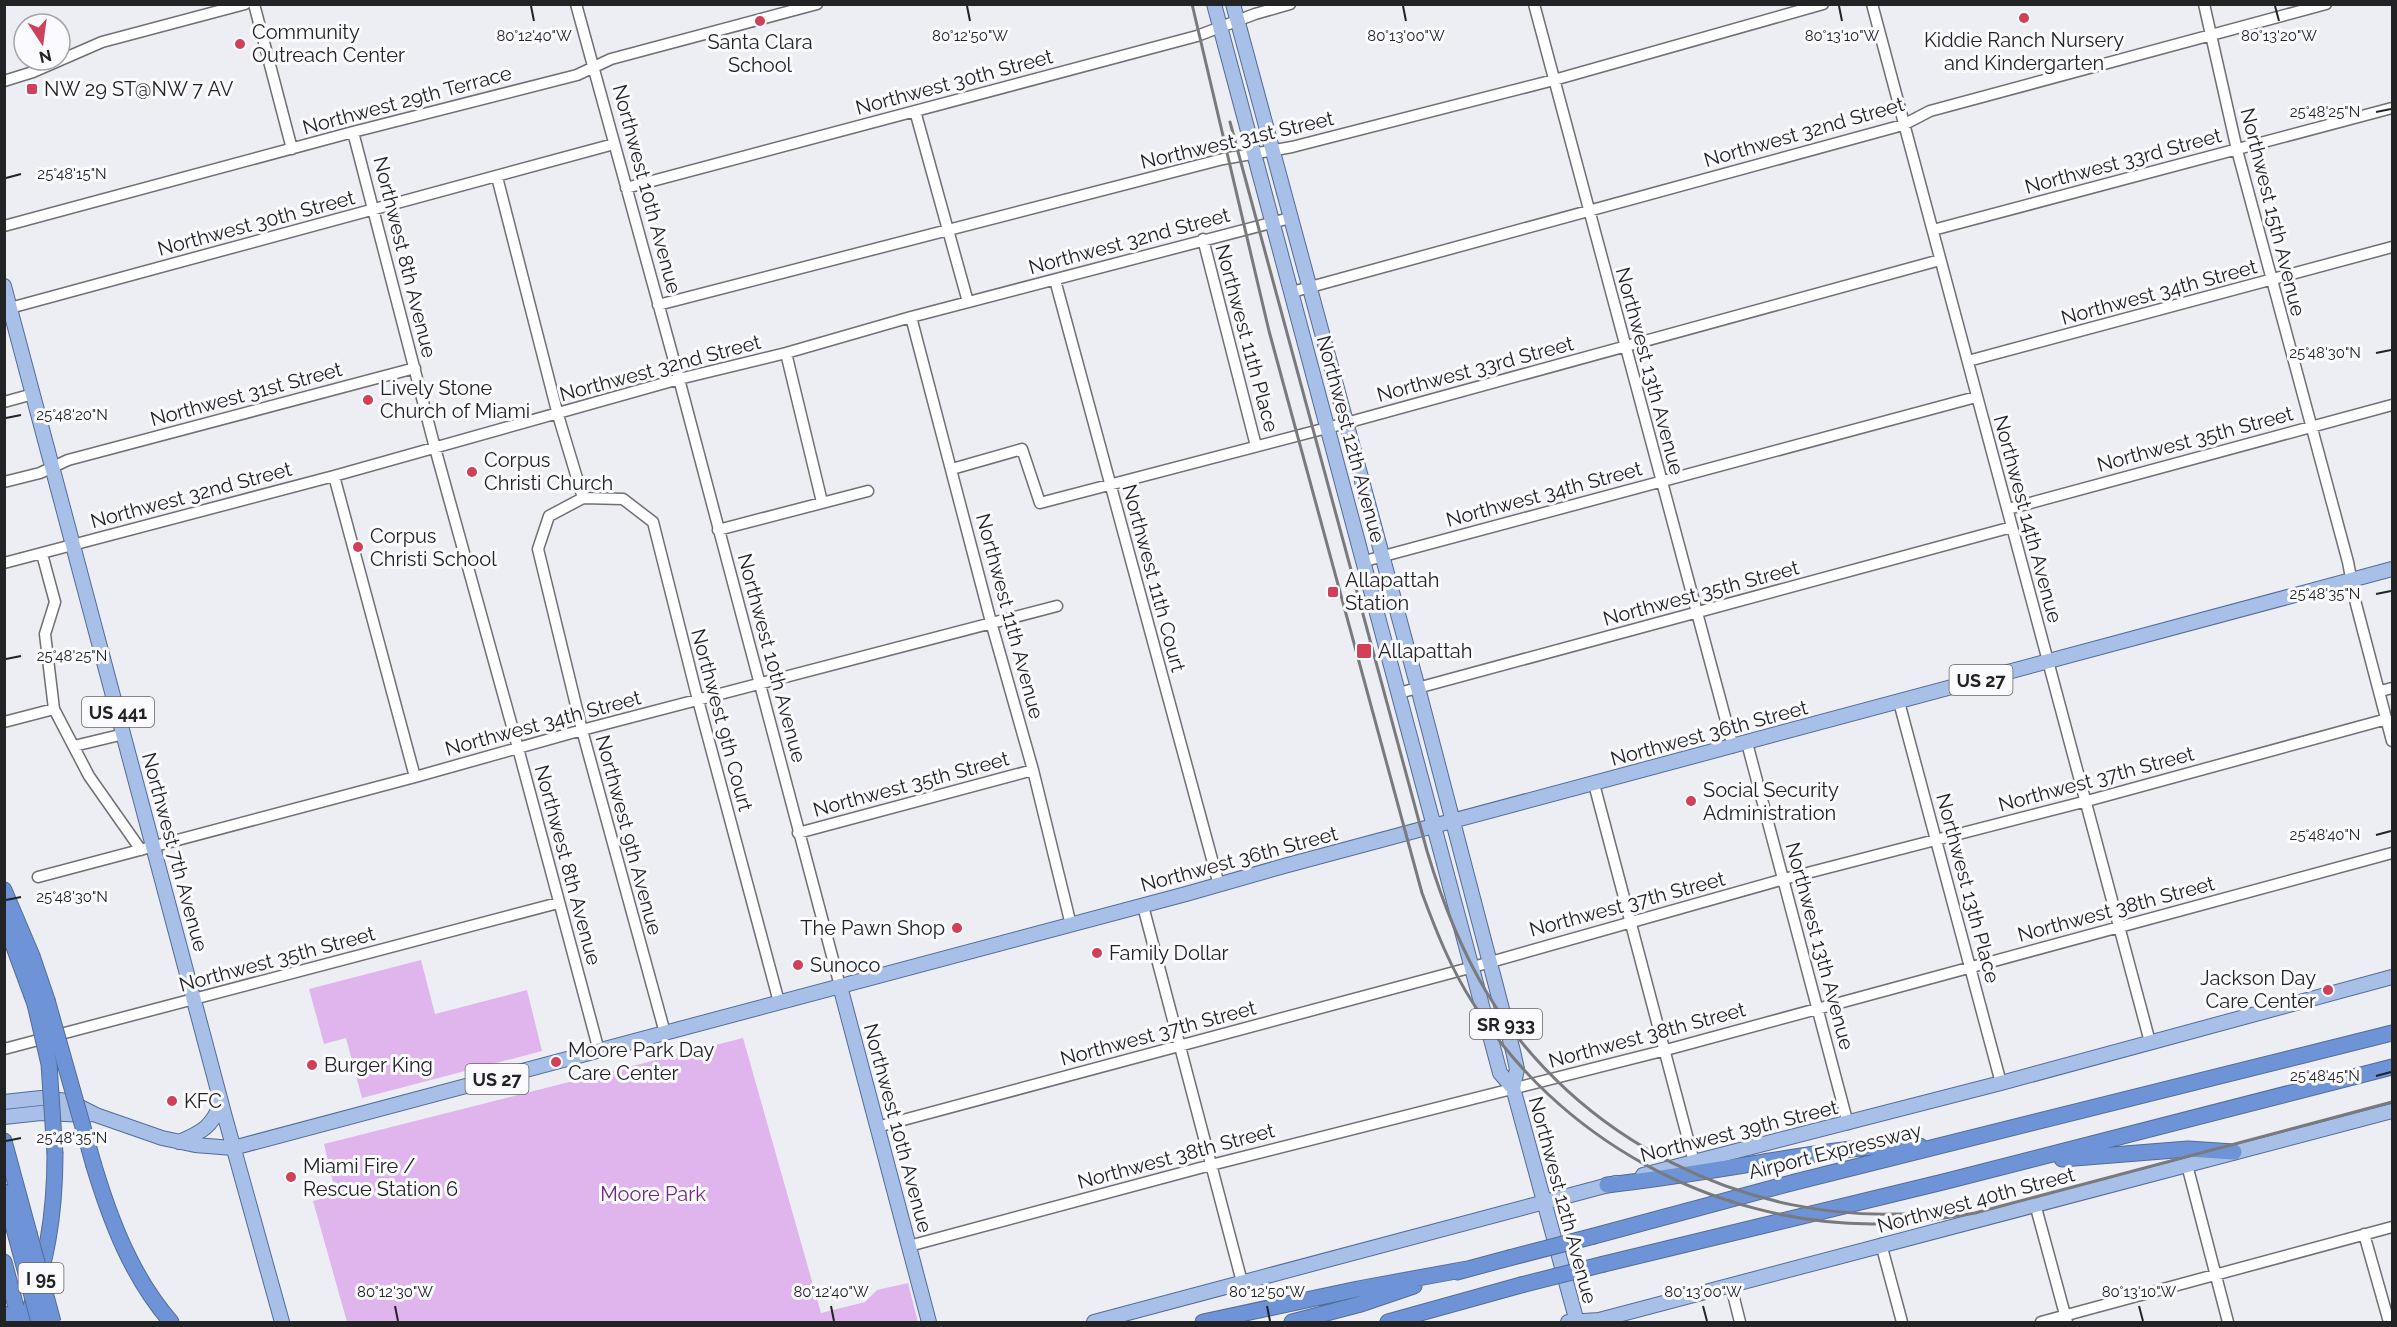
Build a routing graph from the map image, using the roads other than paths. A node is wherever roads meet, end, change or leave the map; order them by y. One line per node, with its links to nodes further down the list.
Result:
1 (245, 4): 18 (street)
2 (254, 4): 24 (street)
3 (576, 4): 16 (street, Northwest 10th Avenue)
4 (817, 4): 16 (street, Northwest 29th Terrace)
5 (1214, 4): 14 (main road, Northwest 12th Avenue / SR 933)
6 (1233, 4): 13 (main road, Northwest 12th Avenue / SR 933)
7 (1290, 4): 13 (street, Northwest 30th Street)
8 (1534, 4): 17 (street, Northwest 13th Avenue)
9 (1822, 4): 17 (street, Northwest 31st Street)
10 (1872, 4): 21 (street, Northwest 14th Avenue)
11 (2204, 4): 15 (street, Northwest 15th Avenue)
12 (2326, 4): 15 (street, Northwest 32nd Street)
13 (1237, 21): 14 (street, Northwest 30th Street); 26 (main road, Northwest 12th Avenue / SR 933)
14 (1220, 27): 20 (street, Northwest 30th Street); 27 (main road, Northwest 12th Avenue / SR 933)
15 (2212, 35): 21 (street, Northwest 32nd Street); 25 (street, Northwest 15th Avenue)
16 (594, 67): 22 (street, Northwest 29th Terrace); 23 (street, Northwest 10th Avenue)
17 (1554, 80): 26 (street, Northwest 31st Street); 31 (street, Northwest 13th Avenue)
18 (4, 81)
19 (2392, 108): 25 (street, Northwest 33rd Street)
20 (915, 111): 29 (street, Northwest 30th Street); 36 (street)
21 (1903, 125): 31 (street, Northwest 32nd Street); 35 (street, Northwest 14th Avenue)
22 (353, 132): 24 (street, Northwest 29th Terrace); 30 (street, Northwest 8th Avenue)
23 (615, 144): 28 (street, Northwest 30th Street); 29 (street, Northwest 10th Avenue)
24 (292, 149): 34 (street, Northwest 29th Terrace)
25 (2237, 150): 35 (street, Northwest 33rd Street); 41 (street, Northwest 15th Avenue)
26 (1272, 151): 27 (street, Northwest 31st Street); 32 (main road, Northwest 12th Avenue / SR 933)
27 (1254, 154): 33 (main road, Northwest 12th Avenue / SR 933); 36 (street, Northwest 31st Street)
28 (496, 177): 30 (street, Northwest 30th Street); 58 (street)
29 (626, 188): 46 (street, Northwest 10th Avenue)
30 (375, 210): 47 (street, Northwest 30th Street); 52 (street, Northwest 8th Avenue)
31 (1589, 212): 43 (street, Northwest 32nd Street); 49 (street, Northwest 13th Avenue)
32 (1290, 218): 33 (street, Northwest 32nd Street); 43 (main road, Northwest 12th Avenue / SR 933)
33 (1273, 222): 37 (street, Northwest 32nd Street); 44 (main road, Northwest 12th Avenue / SR 933)
34 (4, 226)
35 (1933, 230): 39 (street, Northwest 14th Avenue)
36 (950, 231): 45 (street); 46 (street, Northwest 31st Street)
37 (1203, 239): 40 (street, Northwest 32nd Street); 62 (street, Northwest 11th Place)
38 (2392, 247): 41 (street, Northwest 34th Street)
39 (1940, 260): 49 (street, Northwest 33rd Street); 51 (street, Northwest 14th Avenue)
40 (1055, 280): 45 (street, Northwest 32nd Street); 69 (street, Northwest 11th Court)
41 (2272, 280): 51 (street, Northwest 34th Street); 60 (street, Northwest 15th Avenue)
42 (4, 286): 47 (main road, Northwest 7th Avenue / US 441)
43 (1309, 288): 44 (street, Northwest 32nd Street); 59 (main road, Northwest 12th Avenue / SR 933)
44 (1292, 292): 61 (main road, Northwest 12th Avenue / SR 933)
45 (968, 302): 48 (street, Northwest 32nd Street)
46 (658, 305): 53 (street, Northwest 10th Avenue)
47 (10, 308): 54 (main road, Northwest 7th Avenue / US 441)
48 (911, 317): 50 (street, Northwest 32nd Street); 65 (street, Northwest 11th Avenue)
49 (1625, 347): 59 (street, Northwest 33rd Street); 67 (street, Northwest 13th Avenue)
50 (786, 353): 53 (street, Northwest 32nd Street); 72 (street)
51 (1968, 361): 55 (street, Northwest 14th Avenue)
52 (414, 368): 63 (street, Northwest 8th Avenue); 64 (street, Northwest 31st Street)
53 (679, 379): 58 (street, Northwest 32nd Street); 75 (street, Northwest 10th Avenue)
54 (33, 394): 56 (street); 64 (main road, Northwest 7th Avenue / US 441)
55 (1977, 397): 67 (street, Northwest 34th Street); 73 (street, Northwest 14th Avenue)
56 (4, 402)
57 (2392, 405): 60 (street, Northwest 35th Street)
58 (558, 415): 63 (street, Northwest 32nd Street); 71 (street)
59 (1346, 423): 61 (street, Northwest 33rd Street); 78 (main road, Northwest 12th Avenue / SR 933)
60 (2311, 426): 73 (street, Northwest 35th Street); 82 (street, Northwest 15th Avenue)
61 (1326, 428): 62 (street, Northwest 33rd Street); 79 (main road, Northwest 12th Avenue / SR 933)
62 (1256, 446): 69 (street, Northwest 33rd Street)
63 (435, 448): 66 (street, Northwest 32nd Street); 103 (street, Northwest 8th Avenue)
64 (53, 467): 68 (street, Northwest 31st Street); 76 (main road, Northwest 7th Avenue / US 441)
65 (952, 470): 69 (street, Northwest 33rd Street); 85 (street, Northwest 11th Avenue)
66 (334, 476): 76 (street, Northwest 32nd Street); 105 (street)
67 (1660, 481): 78 (street, Northwest 34th Street); 84 (street, Northwest 13th Avenue)
68 (4, 482)
69 (1110, 487): 116 (street, Northwest 11th Court)
70 (868, 491): 72 (street)
71 (583, 498): 92 (street, Northwest 9th Court); 97 (street, Northwest 9th Avenue)
72 (822, 502): 75 (street)
73 (2008, 509): 74 (street, Northwest 14th Avenue)
74 (2013, 527): 84 (street, Northwest 35th Street); 86 (street, Northwest 14th Avenue)
75 (718, 530): 87 (street, Northwest 10th Avenue)
76 (74, 545): 77 (street, Northwest 32nd Street); 98 (main road, Northwest 7th Avenue / US 441)
77 (42, 554): 80 (street, Northwest 32nd Street); 94 (street)
78 (1382, 557): 79 (street, Northwest 34th Street); 88 (main road, Northwest 12th Avenue / SR 933)
79 (1365, 561): 91 (main road, Northwest 12th Avenue / SR 933)
80 (4, 563)
81 (2392, 569): 82 (main road, Northwest 36th Street / US 27)
82 (2352, 580): 86 (main road, Northwest 36th Street / US 27); 90 (street, Northwest 15th Avenue)
83 (1056, 606): 85 (street, Northwest 34th Street)
84 (1697, 613): 88 (street, Northwest 35th Street); 102 (street, Northwest 13th Avenue)
85 (991, 622): 87 (street, Northwest 34th Street); 104 (street, Northwest 11th Avenue)
86 (2049, 662): 93 (main road, Northwest 36th Street / US 27); 107 (street, Northwest 14th Avenue)
87 (760, 684): 92 (street, Northwest 34th Street); 110 (street, Northwest 10th Avenue)
88 (1418, 688): 91 (street, Northwest 35th Street); 108 (main road, Northwest 12th Avenue / SR 933)
89 (2392, 688): 90 (street)
90 (2381, 691): 95 (street, Northwest 15th Avenue)
91 (1399, 693): 109 (main road, Northwest 12th Avenue / SR 933)
92 (698, 700): 97 (street, Northwest 34th Street); 131 (street, Northwest 9th Court)
93 (1899, 702): 100 (main road, Northwest 36th Street / US 27); 111 (street, Northwest 13th Place)
94 (54, 709): 96 (street); 101 (street)
95 (2387, 719): 99 (street, Northwest 15th Avenue); 107 (street, Northwest 37th Street)
96 (4, 722)
97 (582, 730): 103 (street, Northwest 34th Street); 134 (street, Northwest 9th Avenue)
98 (124, 734): 101 (street); 112 (main road, Northwest 7th Avenue / US 441)
99 (2392, 741)
100 (1748, 743): 102 (main road, Northwest 36th Street / US 27); 115 (street, Northwest 13th Avenue)
101 (74, 747): 112 (street)
102 (1732, 747): 106 (main road, Northwest 36th Street / US 27)
103 (518, 748): 105 (street, Northwest 34th Street); 118 (street, Northwest 8th Avenue)
104 (1034, 771): 110 (street, Northwest 35th Street); 122 (street, Northwest 11th Avenue)
105 (416, 777): 112 (street, Northwest 34th Street)
106 (1594, 784): 108 (main road, Northwest 36th Street / US 27); 121 (street)
107 (2087, 801): 111 (street, Northwest 37th Street); 123 (street, Northwest 14th Avenue)
108 (1452, 822): 109 (main road, Northwest 36th Street / US 27); 124 (main road, Northwest 12th Avenue / SR 933)
109 (1433, 827): 116 (main road, Northwest 36th Street / US 27); 126 (main road, Northwest 12th Avenue / SR 933)
110 (798, 833): 128 (street, Northwest 10th Avenue)
111 (1936, 840): 115 (street, Northwest 37th Street); 125 (street, Northwest 13th Place)
112 (147, 848): 114 (street, Northwest 34th Street); 129 (main road, Northwest 7th Avenue / US 441)
113 (2392, 853): 123 (street, Northwest 38th Street)
114 (38, 877)
115 (1784, 879): 121 (street, Northwest 37th Street); 132 (street, Northwest 13th Avenue)
116 (1219, 885): 119 (main road, Northwest 36th Street / US 27)
117 (4, 890): 130 (highway)
118 (558, 903): 129 (street, Northwest 35th Street); 139 (street, Northwest 8th Avenue)
119 (1143, 906): 122 (main road, Northwest 36th Street / US 27); 136 (street)
120 (4, 920): 130 (highway)
121 (1630, 921): 124 (street, Northwest 37th Street); 138 (street)
122 (1071, 925): 128 (main road, Northwest 36th Street / US 27)
123 (2121, 926): 125 (street, Northwest 38th Street); 135 (street, Northwest 14th Avenue)
124 (1490, 961): 126 (street, Northwest 37th Street); 142 (main road, Northwest 12th Avenue / SR 933)
125 (1971, 966): 132 (street, Northwest 38th Street); 141 (street, Northwest 13th Place)
126 (1473, 967): 136 (street, Northwest 37th Street); 142 (main road, Northwest 12th Avenue / SR 933)
127 (2392, 977): 135 (main road, Northwest 39th Street)
128 (840, 986): 131 (main road, Northwest 36th Street / US 27); 149 (main road, Northwest 10th Avenue)
129 (194, 999): 137 (street, Northwest 35th Street); 144 (main road, Northwest 7th Avenue / US 441)
130 (41, 1002): 179 (highway, bridge); 182 (highway, bridge)
131 (779, 1002): 134 (main road, Northwest 36th Street / US 27)
132 (1817, 1007): 138 (street, Northwest 38th Street); 148 (street, Northwest 13th Avenue)
133 (2392, 1033): 152 (highway, Airport Expressway)
134 (665, 1034): 139 (main road, Northwest 36th Street / US 27)
135 (2150, 1042): 141 (main road, Northwest 39th Street)
136 (1179, 1046): 149 (street, Northwest 37th Street); 156 (street)
137 (4, 1049)
138 (1666, 1050): 142 (street, Northwest 38th Street); 155 (street)
139 (599, 1052): 153 (main road, Northwest 36th Street / US 27)
140 (2392, 1067): 158 (highway)
141 (2001, 1083): 148 (main road, Northwest 39th Street)
142 (1513, 1088): 156 (street, Northwest 38th Street); 161 (main road, Northwest 12th Avenue / SR 933)
143 (4, 1102): 146 (main road, Northwest 36th Street / US 27)
144 (221, 1102): 150 (main road); 153 (main road, Northwest 7th Avenue / US 441)
145 (2392, 1111): 154 (main road, Northwest 40th Street)
146 (96, 1115): 147 (main road, Northwest 36th Street / US 27); 150 (main road, Northwest 36th Street / US 27)
147 (4, 1117)
148 (1848, 1124): 155 (main road, Northwest 39th Street)
149 (877, 1127): 167 (main road, Northwest 10th Avenue)
150 (177, 1142): 153 (main road, Northwest 36th Street / US 27)
151 (6, 1146): 165 (highway, I 95)
152 (1938, 1147): 159 (highway); 169 (highway, Airport Expressway, bridge)
153 (233, 1148): 183 (main road, Northwest 7th Avenue / US 441)
154 (2234, 1152): 157 (main road, Northwest 40th Street); 158 (highway)
155 (1694, 1162): 159 (main road, Northwest 39th Street)
156 (1211, 1165): 167 (street, Northwest 38th Street); 171 (street)
157 (2187, 1165): 162 (main road, Northwest 40th Street); 170 (street)
158 (1994, 1168): 173 (highway, bridge)
159 (1606, 1185): 161 (main road, Northwest 39th Street)
160 (4, 1192): 165 (highway)
161 (1543, 1202): 171 (main road, Northwest 39th Street); 176 (main road, Northwest 12th Avenue / SR 933)
162 (2035, 1204): 166 (main road, Northwest 40th Street); 175 (street)
163 (2392, 1227): 164 (street)
164 (2364, 1234): 170 (street); 195 (street)
165 (22, 1235): 180 (highway, bridge); 181 (highway, I 95, bridge)
166 (1881, 1244): 172 (main road, Northwest 40th Street); 192 (street)
167 (909, 1246): 184 (main road, Northwest 10th Avenue)
168 (4, 1262): 178 (highway)
169 (1467, 1269): 186 (highway); 187 (highway, Airport Expressway)
170 (2216, 1276): 175 (street); 194 (street)
171 (1242, 1282): 185 (main road, Northwest 39th Street)
172 (1731, 1286): 176 (main road, Northwest 40th Street); 191 (street)
173 (1462, 1301): 188 (highway); 189 (highway)
174 (4, 1314): 177 (highway, I 95)
175 (2066, 1319): 193 (street)
176 (1576, 1322): 190 (main road, Northwest 40th Street)
177 (7, 1323)
178 (20, 1323)
179 (26, 1323)
180 (39, 1323)
181 (53, 1323)
182 (171, 1323)
183 (282, 1323)
184 (929, 1323)
185 (1094, 1323)
186 (1203, 1323)
187 (1292, 1323)
188 (1388, 1323)
189 (1428, 1323)
190 (1568, 1323)
191 (1740, 1323)
192 (1902, 1323)
193 (2041, 1323)
194 (2228, 1323)
195 (2389, 1323)

